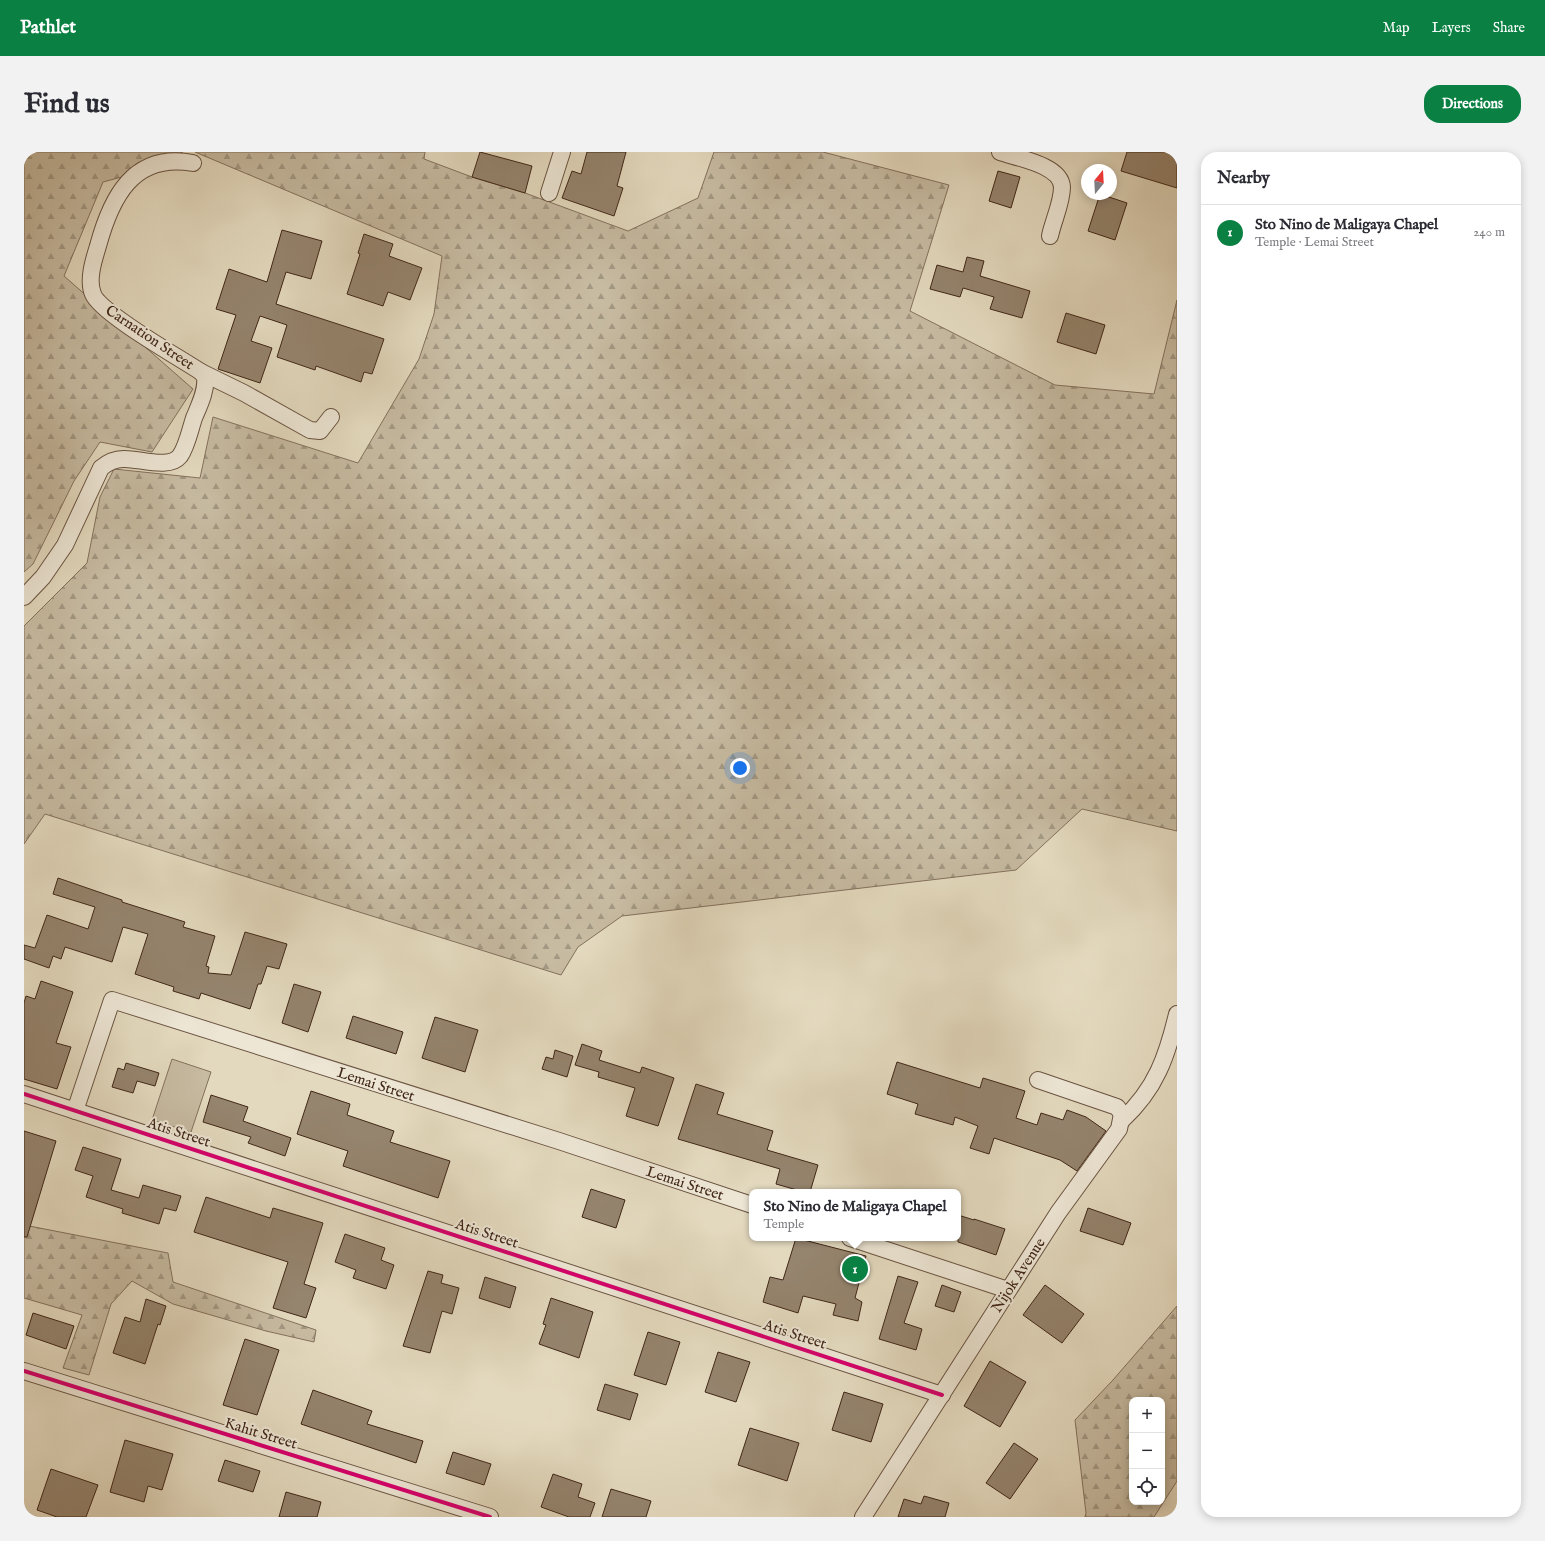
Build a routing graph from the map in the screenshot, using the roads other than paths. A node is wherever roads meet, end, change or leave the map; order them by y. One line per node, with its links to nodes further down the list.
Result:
1 (562, 152): 4 (street)
2 (1000, 152): 5 (street)
3 (193, 163): 6 (street, Carnation Street)
4 (549, 193)
5 (1050, 236)
6 (201, 372): 7 (street); 8 (street, Carnation Street)
7 (331, 416)
8 (24, 597)
9 (1177, 1014): 13 (street, Nijok Avenue)
10 (1038, 1080): 13 (street)
11 (24, 1094): 12 (street, Atis Street)
12 (75, 1111): 14 (street, Lemai Street); 18 (street, Atis Street)
13 (1122, 1120): 16 (street, Nijok Avenue)
14 (749, 1204)
15 (859, 1241): 16 (street)
16 (1008, 1290): 18 (street, Nijok Avenue)
17 (24, 1371): 19 (street, Kahit Street)
18 (942, 1395): 20 (street, Nijok Avenue)
19 (490, 1517)
20 (863, 1517)

